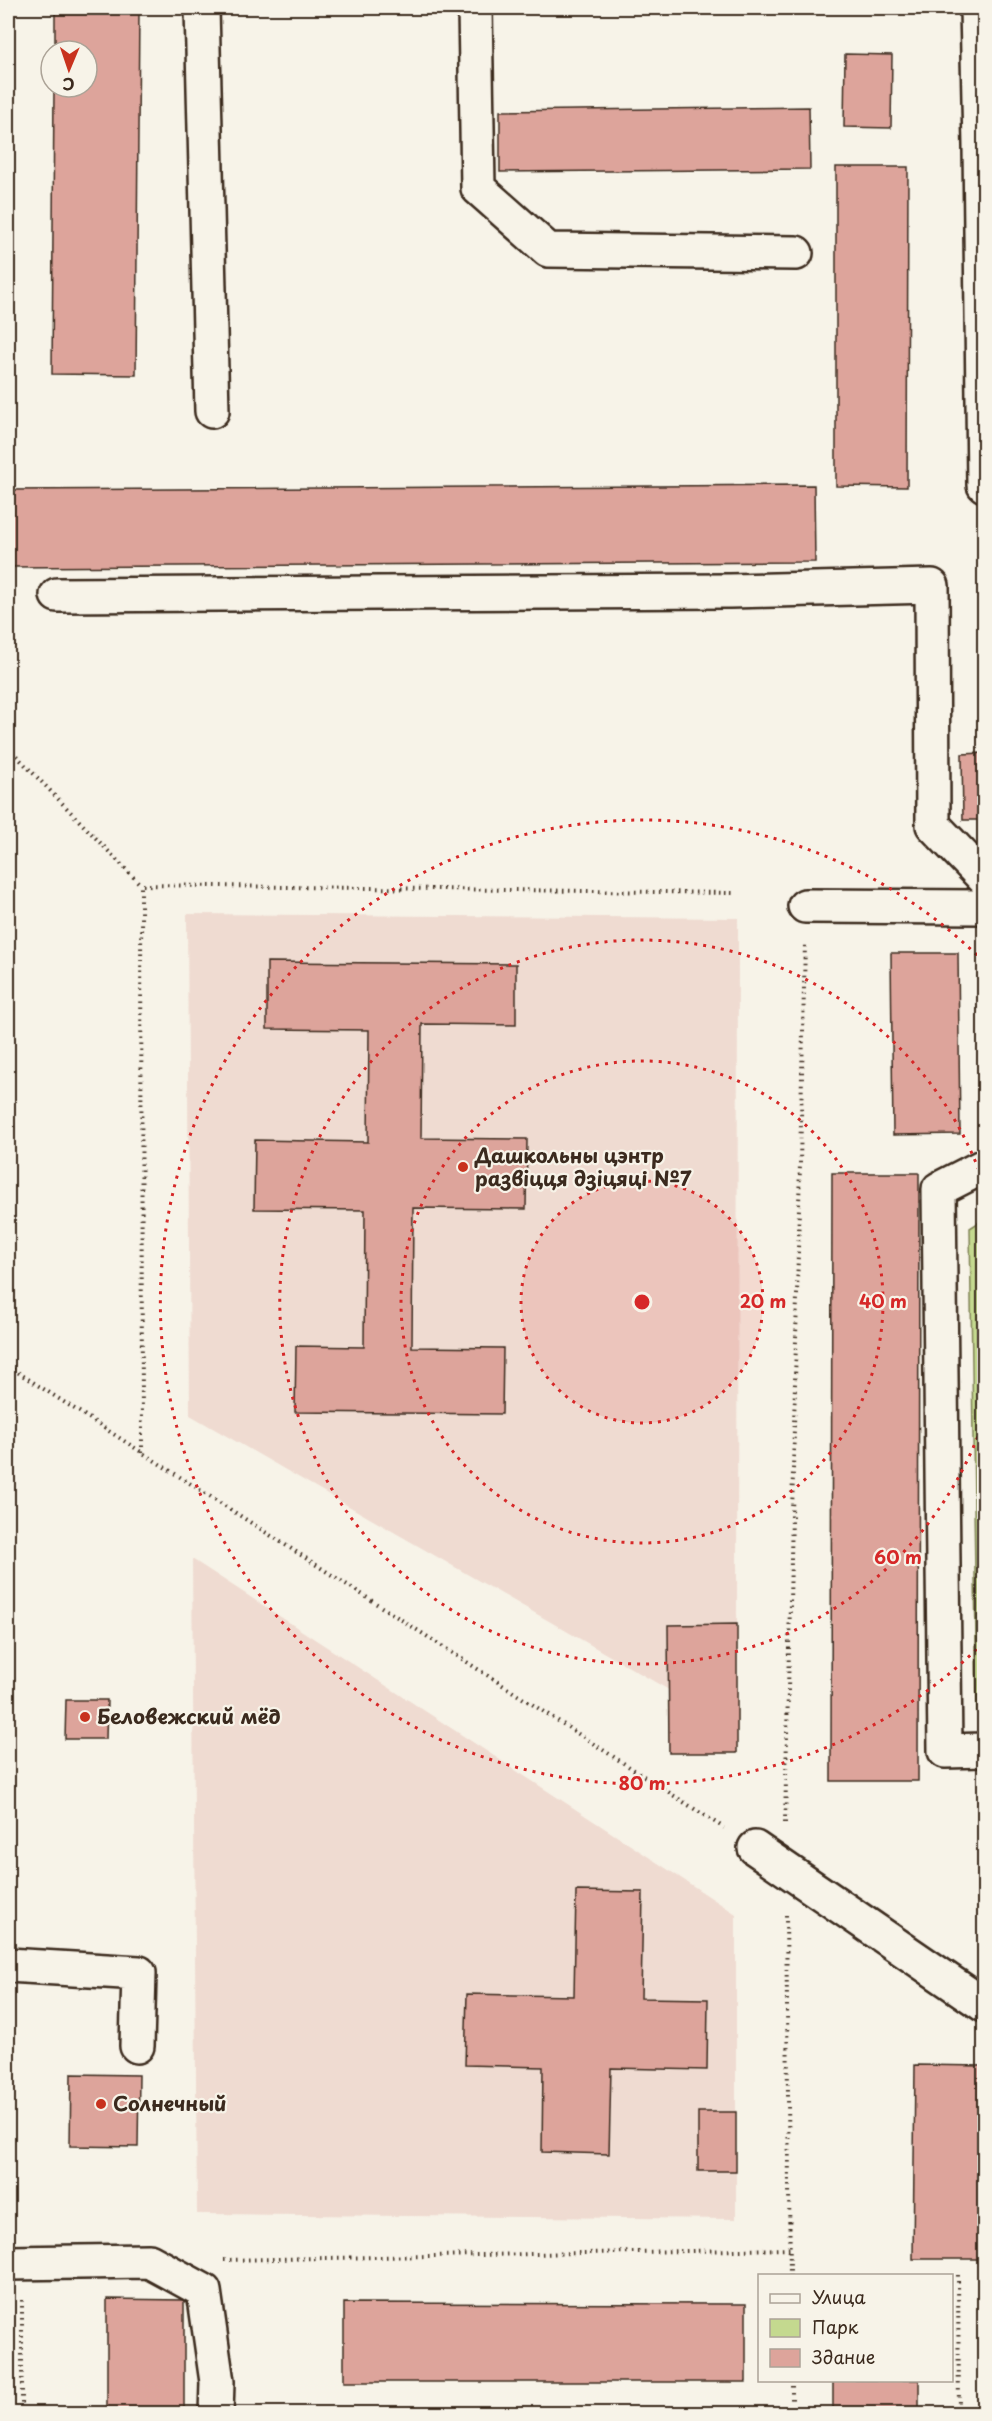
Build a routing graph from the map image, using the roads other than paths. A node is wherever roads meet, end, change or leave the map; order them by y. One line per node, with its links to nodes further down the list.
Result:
1 (202, 8): 6 (lane)
2 (475, 8): 5 (lane)
3 (977, 8): 4 (lane)
4 (982, 149): 7 (lane)
5 (796, 253)
6 (212, 411)
7 (984, 485)
8 (57, 595): 9 (lane)
9 (984, 878)
10 (806, 906): 11 (lane)
11 (984, 907)
12 (984, 1166): 13 (lane)
13 (984, 1750)
14 (755, 1848): 16 (lane)
15 (8, 1965): 17 (lane)
16 (984, 2006)
17 (137, 2046)
18 (15, 2263): 19 (lane)
19 (216, 2414)

